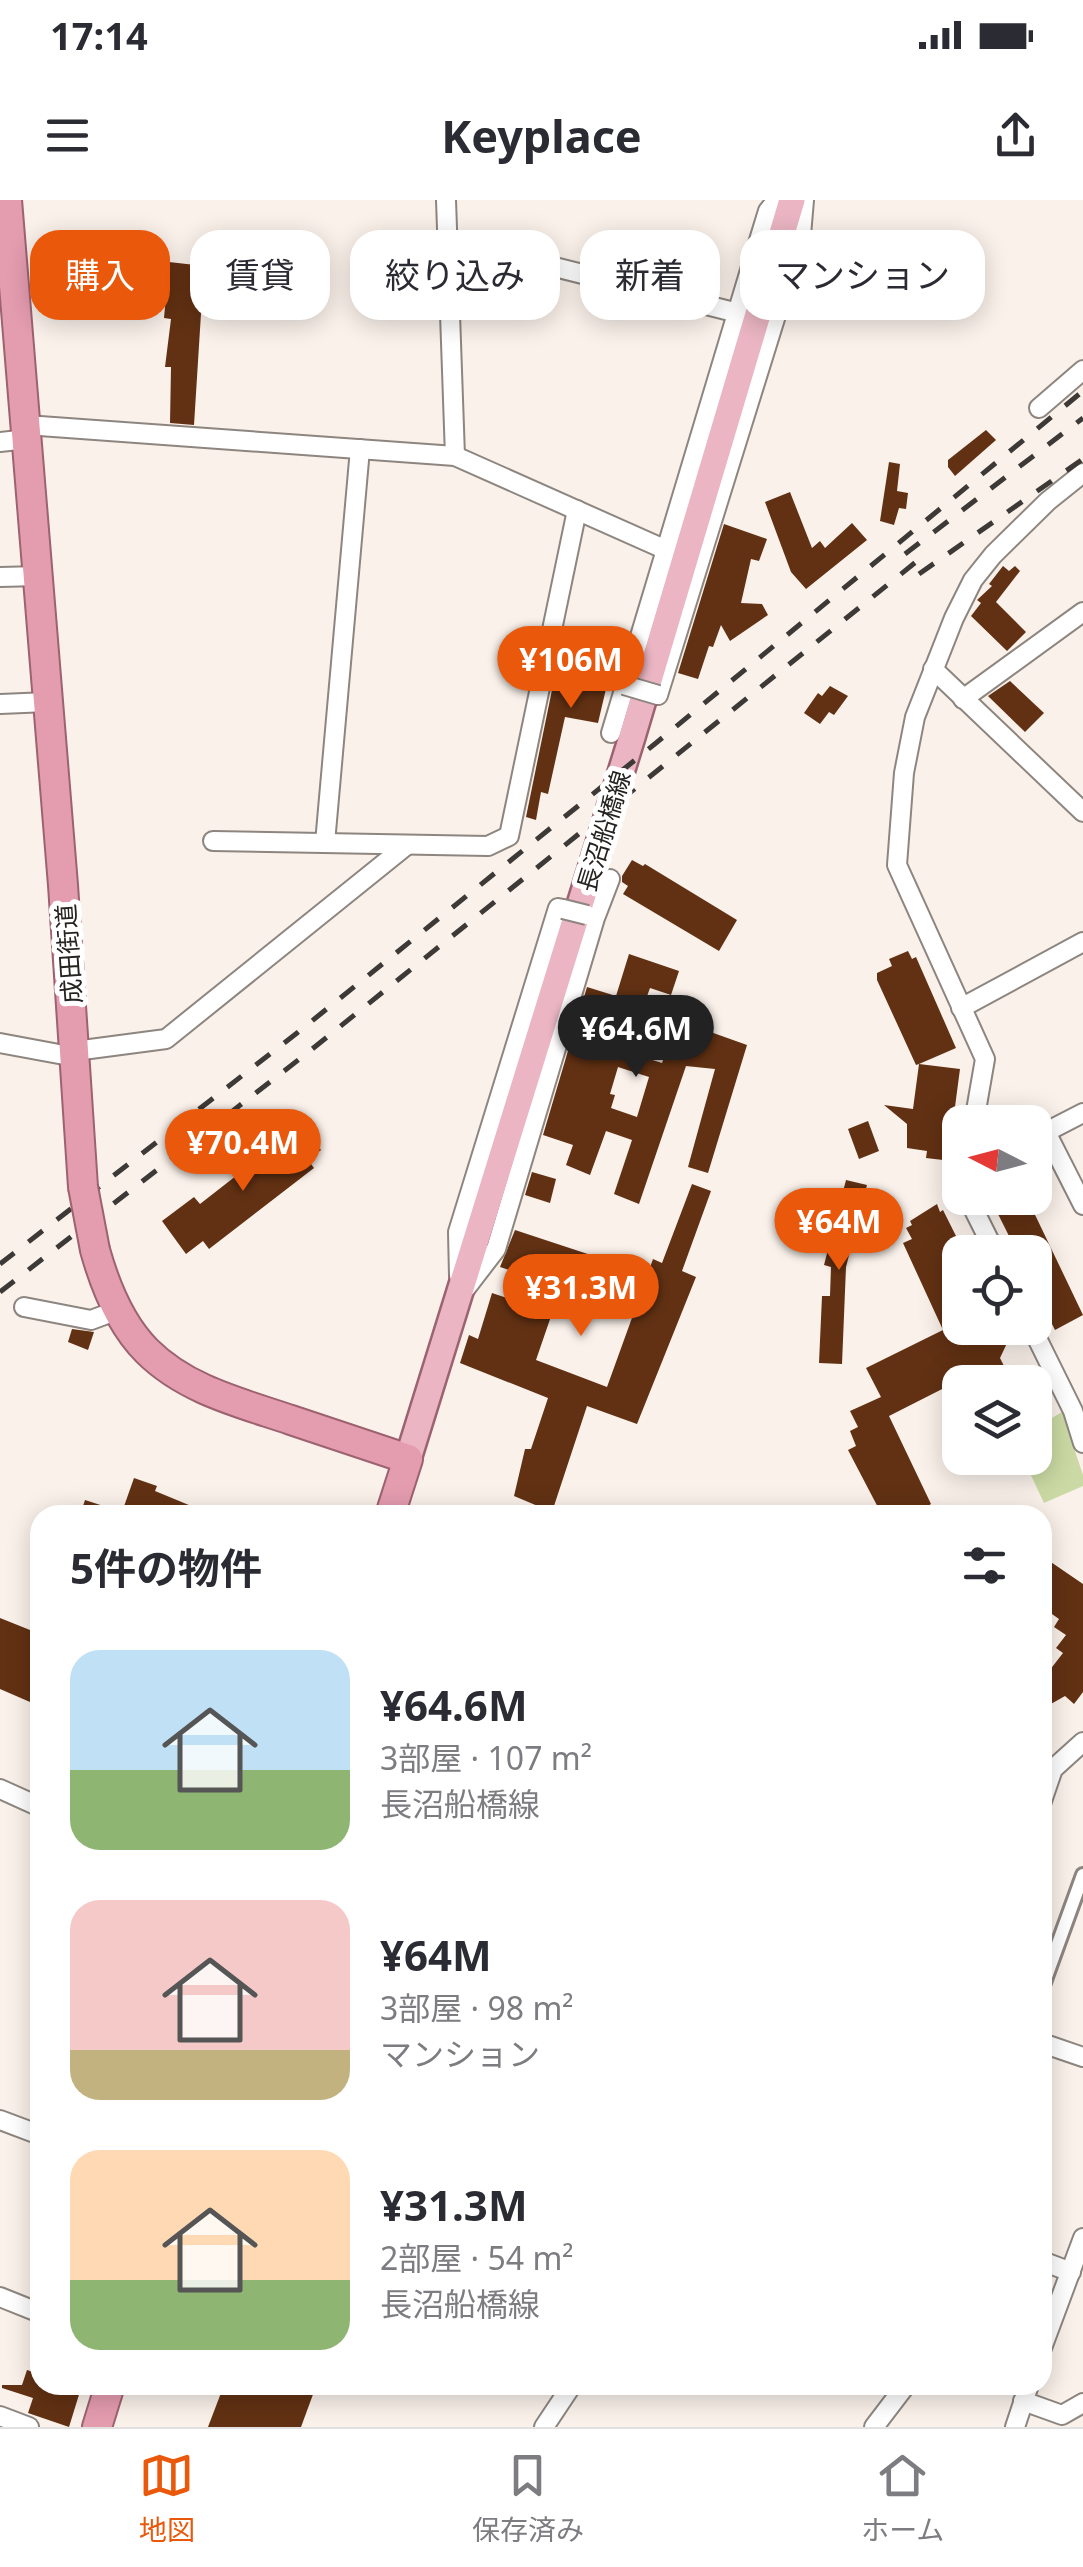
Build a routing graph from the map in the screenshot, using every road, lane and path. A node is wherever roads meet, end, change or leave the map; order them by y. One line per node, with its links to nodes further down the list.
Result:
1 (8, 200): 12 (highway, 成田街道)
2 (446, 200): 6 (street)
3 (777, 200): 8 (street)
4 (792, 200): 40 (main road, 長沼船橋線)
5 (804, 200): 22 (street, bridge)
6 (448, 230)
7 (560, 269): 8 (street)
8 (738, 314): 17 (street)
9 (451, 320): 14 (street)
10 (1083, 370): 11 (street)
11 (1039, 408)
12 (18, 435): 13 (street); 18 (highway, 成田街道)
13 (360, 450): 14 (street); 29 (street)
14 (455, 456): 16 (street)
15 (1083, 473): 21 (street)
16 (577, 510): 17 (street); 30 (street)
17 (664, 549): 22 (street)
18 (39, 576): 19 (street); 24 (highway, 成田街道)
19 (0, 577)
20 (1083, 612): 23 (street)
21 (932, 669): 23 (street); 34 (street)
22 (624, 685): 26 (street)
23 (963, 699): 27 (street)
24 (48, 702): 25 (street); 36 (highway, 成田街道)
25 (0, 704)
26 (611, 734)
27 (1083, 812)
28 (213, 841): 29 (street)
29 (325, 843): 30 (street)
30 (407, 845): 36 (street)
31 (610, 879): 32 (street)
32 (591, 916): 40 (street); 40 (street, bridge)
33 (1083, 942): 34 (street)
34 (961, 1008): 37 (street)
35 (0, 1043): 36 (street)
36 (75, 1054): 42 (highway, 成田街道, bridge)
37 (977, 1105)
38 (1083, 1114): 39 (street)
39 (1083, 1205)
40 (459, 1296): 45 (main road, 長沼船橋線)
41 (24, 1307): 42 (street)
42 (118, 1310): 45 (highway, 成田街道)
43 (1040, 1345): 44 (street)
44 (1083, 1444)
45 (408, 1459): 46 (highway)
46 (393, 1505)
47 (1083, 1742): 48 (street)
48 (1052, 1772)
49 (0, 1790): 50 (street)
50 (30, 1802)
51 (1083, 1875): 52 (street)
52 (1052, 1960)
53 (1052, 2046): 54 (street)
54 (1083, 2057)
55 (0, 2120): 56 (street)
56 (30, 2131)
57 (1083, 2238): 59 (street)
58 (1052, 2265): 59 (street)
59 (1071, 2272): 62 (street)
60 (0, 2297): 61 (street)
61 (30, 2309)
62 (1052, 2322)
63 (107, 2395): 71 (highway)
64 (565, 2395): 72 (street)
65 (898, 2395): 73 (street)
66 (1025, 2395): 74 (street)
67 (1029, 2395): 68 (street)
68 (1083, 2403)
69 (0, 2416): 70 (street)
70 (29, 2427)
71 (97, 2427)
72 (544, 2427)
73 (874, 2427)
74 (1015, 2427)

